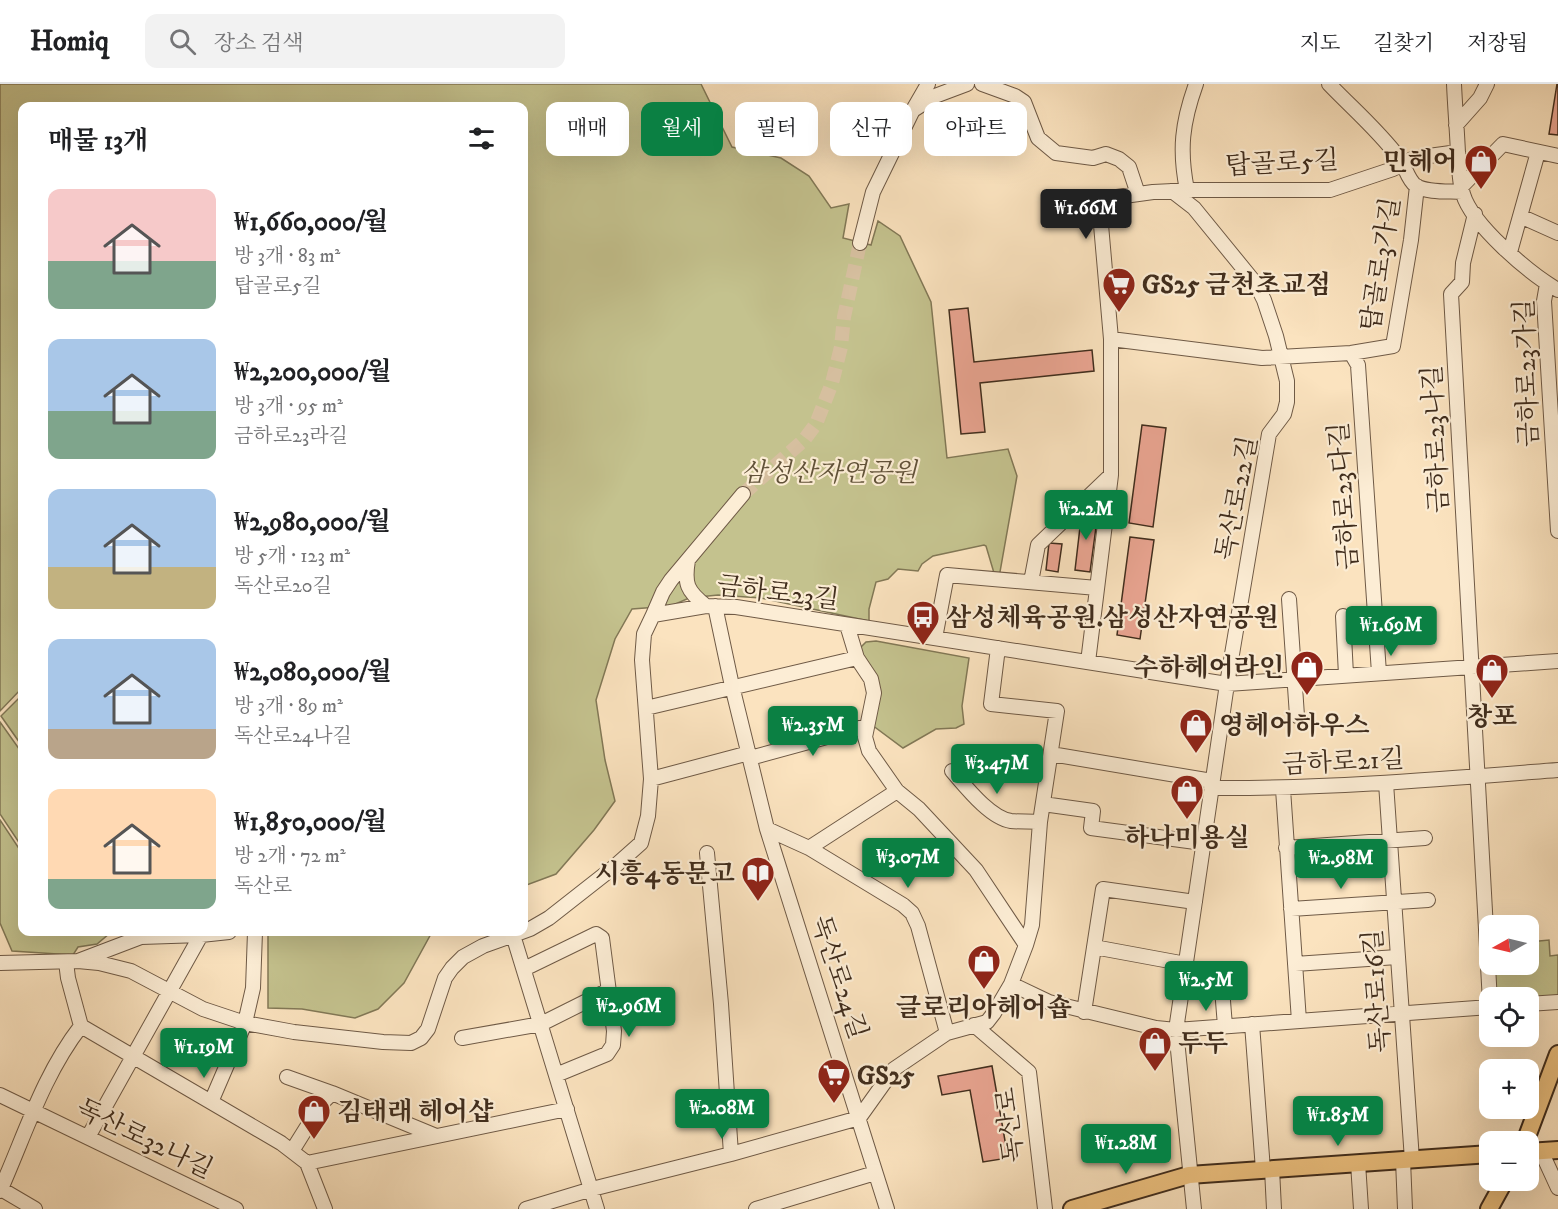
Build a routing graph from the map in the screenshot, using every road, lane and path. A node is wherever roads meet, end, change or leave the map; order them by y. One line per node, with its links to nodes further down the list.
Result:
1 (928, 84): 8 (street)
2 (967, 84): 8 (street)
3 (981, 84): 18 (street)
4 (1196, 84): 16 (street)
5 (1329, 84): 13 (street)
6 (1454, 84): 9 (street)
7 (1488, 84): 9 (street)
8 (913, 110): 22 (street)
9 (1456, 125): 10 (street)
10 (1458, 152): 13 (street, 탑골로5길); 15 (street)
11 (1538, 152): 12 (street); 15 (street); 20 (street)
12 (1558, 156)
13 (1403, 165): 14 (street); 16 (street, 탑골로5길)
14 (1417, 186): 15 (street); 28 (street, 탑골로3가길)
15 (1462, 189): 19 (street)
16 (1187, 190): 17 (street, 탑골로5길)
17 (1172, 191): 18 (street, 탑골로5길); 29 (street, 독산로22길)
18 (1138, 194): 27 (street, 탑골로5길)
19 (1475, 214): 23 (street); 46 (street, 금하로23나길)
20 (1520, 216): 21 (street); 23 (street)
21 (1558, 233)
22 (860, 243)
23 (1510, 252): 24 (street)
24 (1553, 287): 25 (street, 금하로23가길)
25 (1544, 301): 26 (street); 32 (street, 금하로23가길)
26 (1558, 310)
27 (1111, 339): 29 (street, 탑골로3가길); 30 (street)
28 (1351, 353): 29 (street, 탑골로3가길); 47 (street, 금하로23다길)
29 (1282, 358): 50 (street, 독산로22길)
30 (1111, 475): 34 (street); 35 (street)
31 (743, 494): 33 (street)
32 (1558, 531)
33 (688, 560): 37 (street); 38 (street)
34 (1031, 582): 35 (street); 41 (street)
35 (1097, 588): 45 (street)
36 (1289, 599): 49 (street)
37 (710, 606): 38 (street, 금하로23길); 40 (street, 금하로23길); 51 (street, 독산로24길)
38 (653, 615): 52 (street)
39 (1342, 616): 48 (street)
40 (847, 625): 41 (street, 금하로23길); 43 (street)
41 (935, 638): 42 (street, 금하로23길)
42 (998, 648): 45 (street, 금하로23길); 55 (street)
43 (856, 658): 51 (street); 54 (street)
44 (1558, 661): 46 (street, 금하로23길)
45 (1088, 662): 50 (street, 금하로23길)
46 (1472, 667): 47 (street, 금하로23길); 59 (street)
47 (1379, 673): 48 (street, 금하로23길)
48 (1346, 675): 49 (street, 금하로23길)
49 (1293, 679): 50 (street, 금하로23길); 53 (street)
50 (1227, 684): 62 (street, 독산로22길)
51 (732, 686): 52 (street); 56 (street, 독산로24길)
52 (646, 708): 60 (street)
53 (1297, 716)
54 (867, 726): 56 (street); 64 (street)
55 (1051, 754): 62 (street); 65 (street)
56 (749, 756): 60 (street); 67 (street, 독산로24길)
57 (1558, 770): 59 (street, 금하로21길)
58 (952, 771): 66 (street)
59 (1478, 776): 61 (street, 금하로21길); 94 (street)
60 (651, 779): 78 (street)
61 (1386, 783): 63 (street, 금하로21길); 69 (street, 독산로16길)
62 (1212, 785): 63 (street, 금하로21길); 70 (street, 독산로22길)
63 (1283, 789): 72 (street)
64 (897, 791): 71 (street); 84 (street)
65 (1043, 804): 66 (street); 70 (street)
66 (1040, 822): 84 (street)
67 (767, 829): 71 (street); 121 (street, 독산로24길)
68 (1425, 838): 69 (street)
69 (1390, 841): 72 (street); 76 (street, 독산로16길)
70 (1203, 843): 75 (street, 독산로22길)
71 (809, 848): 110 (street)
72 (1286, 848): 77 (street)
73 (707, 853): 128 (street)
74 (1428, 900): 76 (street)
75 (1195, 902): 85 (street); 89 (street, 독산로22길)
76 (1394, 902): 77 (street); 86 (street, 독산로16길)
77 (1291, 909): 90 (street)
78 (528, 930)
79 (171, 936): 87 (street)
80 (200, 936): 96 (street)
81 (255, 936): 103 (street)
82 (510, 936): 103 (street)
83 (513, 936): 91 (street)
84 (1026, 945): 93 (street)
85 (1094, 947): 89 (street); 100 (street)
86 (1397, 957): 90 (street); 101 (street, 독산로16길)
87 (72, 961): 88 (street); 96 (street); 107 (street)
88 (0, 963)
89 (1186, 964): 109 (street, 독산로22길)
90 (1295, 964): 102 (street)
91 (524, 969): 95 (street); 104 (street)
92 (1221, 976): 108 (street)
93 (1011, 984): 100 (street); 106 (street)
94 (1489, 987)
95 (609, 990): 104 (street); 114 (street)
96 (169, 992): 103 (street); 113 (street)
97 (1558, 1002): 98 (street)
98 (1539, 1003)
99 (1479, 1008): 101 (street)
100 (1084, 1012): 109 (street)
101 (1401, 1014): 102 (street); 131 (street, 독산로16길)
102 (1299, 1021): 105 (street)
103 (245, 1023): 118 (street)
104 (540, 1024): 111 (street); 114 (street)
105 (1252, 1024): 108 (street); 134 (street)
106 (974, 1025): 110 (street); 148 (street, 독산로)
107 (81, 1026): 113 (street); 120 (street, 독산로32나길)
108 (1225, 1026): 109 (street)
109 (1176, 1030): 136 (street, 독산로22길)
110 (946, 1033): 121 (street)
111 (462, 1038)
112 (1558, 1054): 122 (main road)
113 (134, 1057): 118 (street); 124 (street)
114 (556, 1076): 119 (street)
115 (287, 1077): 116 (street)
116 (332, 1093): 123 (street); 126 (street)
117 (0, 1095): 120 (street, 독산로32나길)
118 (211, 1102): 126 (street)
119 (567, 1109): 123 (street); 139 (street)
120 (33, 1110): 124 (street, 독산로32나길); 138 (street)
121 (859, 1118): 128 (street); 135 (street, 독산로24길)
122 (1529, 1131)
123 (436, 1136): 132 (street)
124 (88, 1137): 142 (street, 독산로32나길)
125 (1558, 1150): 127 (main road)
126 (292, 1151): 132 (street)
127 (1539, 1151)
128 (731, 1154): 139 (street)
129 (1479, 1155): 131 (main road)
130 (1539, 1157): 137 (street)
131 (1408, 1160): 133 (main road); 153 (street)
132 (307, 1163): 143 (street)
133 (1359, 1163): 134 (main road); 152 (street)
134 (1267, 1170): 136 (main road); 151 (street)
135 (875, 1173): 146 (street); 147 (street, 독산로24길)
136 (1189, 1175): 149 (main road); 150 (street, 독산로22길)
137 (1558, 1188)
138 (1, 1190): 141 (street)
139 (592, 1190): 144 (street); 145 (street)
140 (1499, 1191): 154 (main road)
141 (35, 1209)
142 (236, 1209)
143 (325, 1209)
144 (526, 1209)
145 (597, 1209)
146 (756, 1209)
147 (887, 1209)
148 (1045, 1209)
149 (1072, 1209)
150 (1194, 1209)
151 (1274, 1209)
152 (1361, 1209)
153 (1405, 1209)
154 (1489, 1209)

